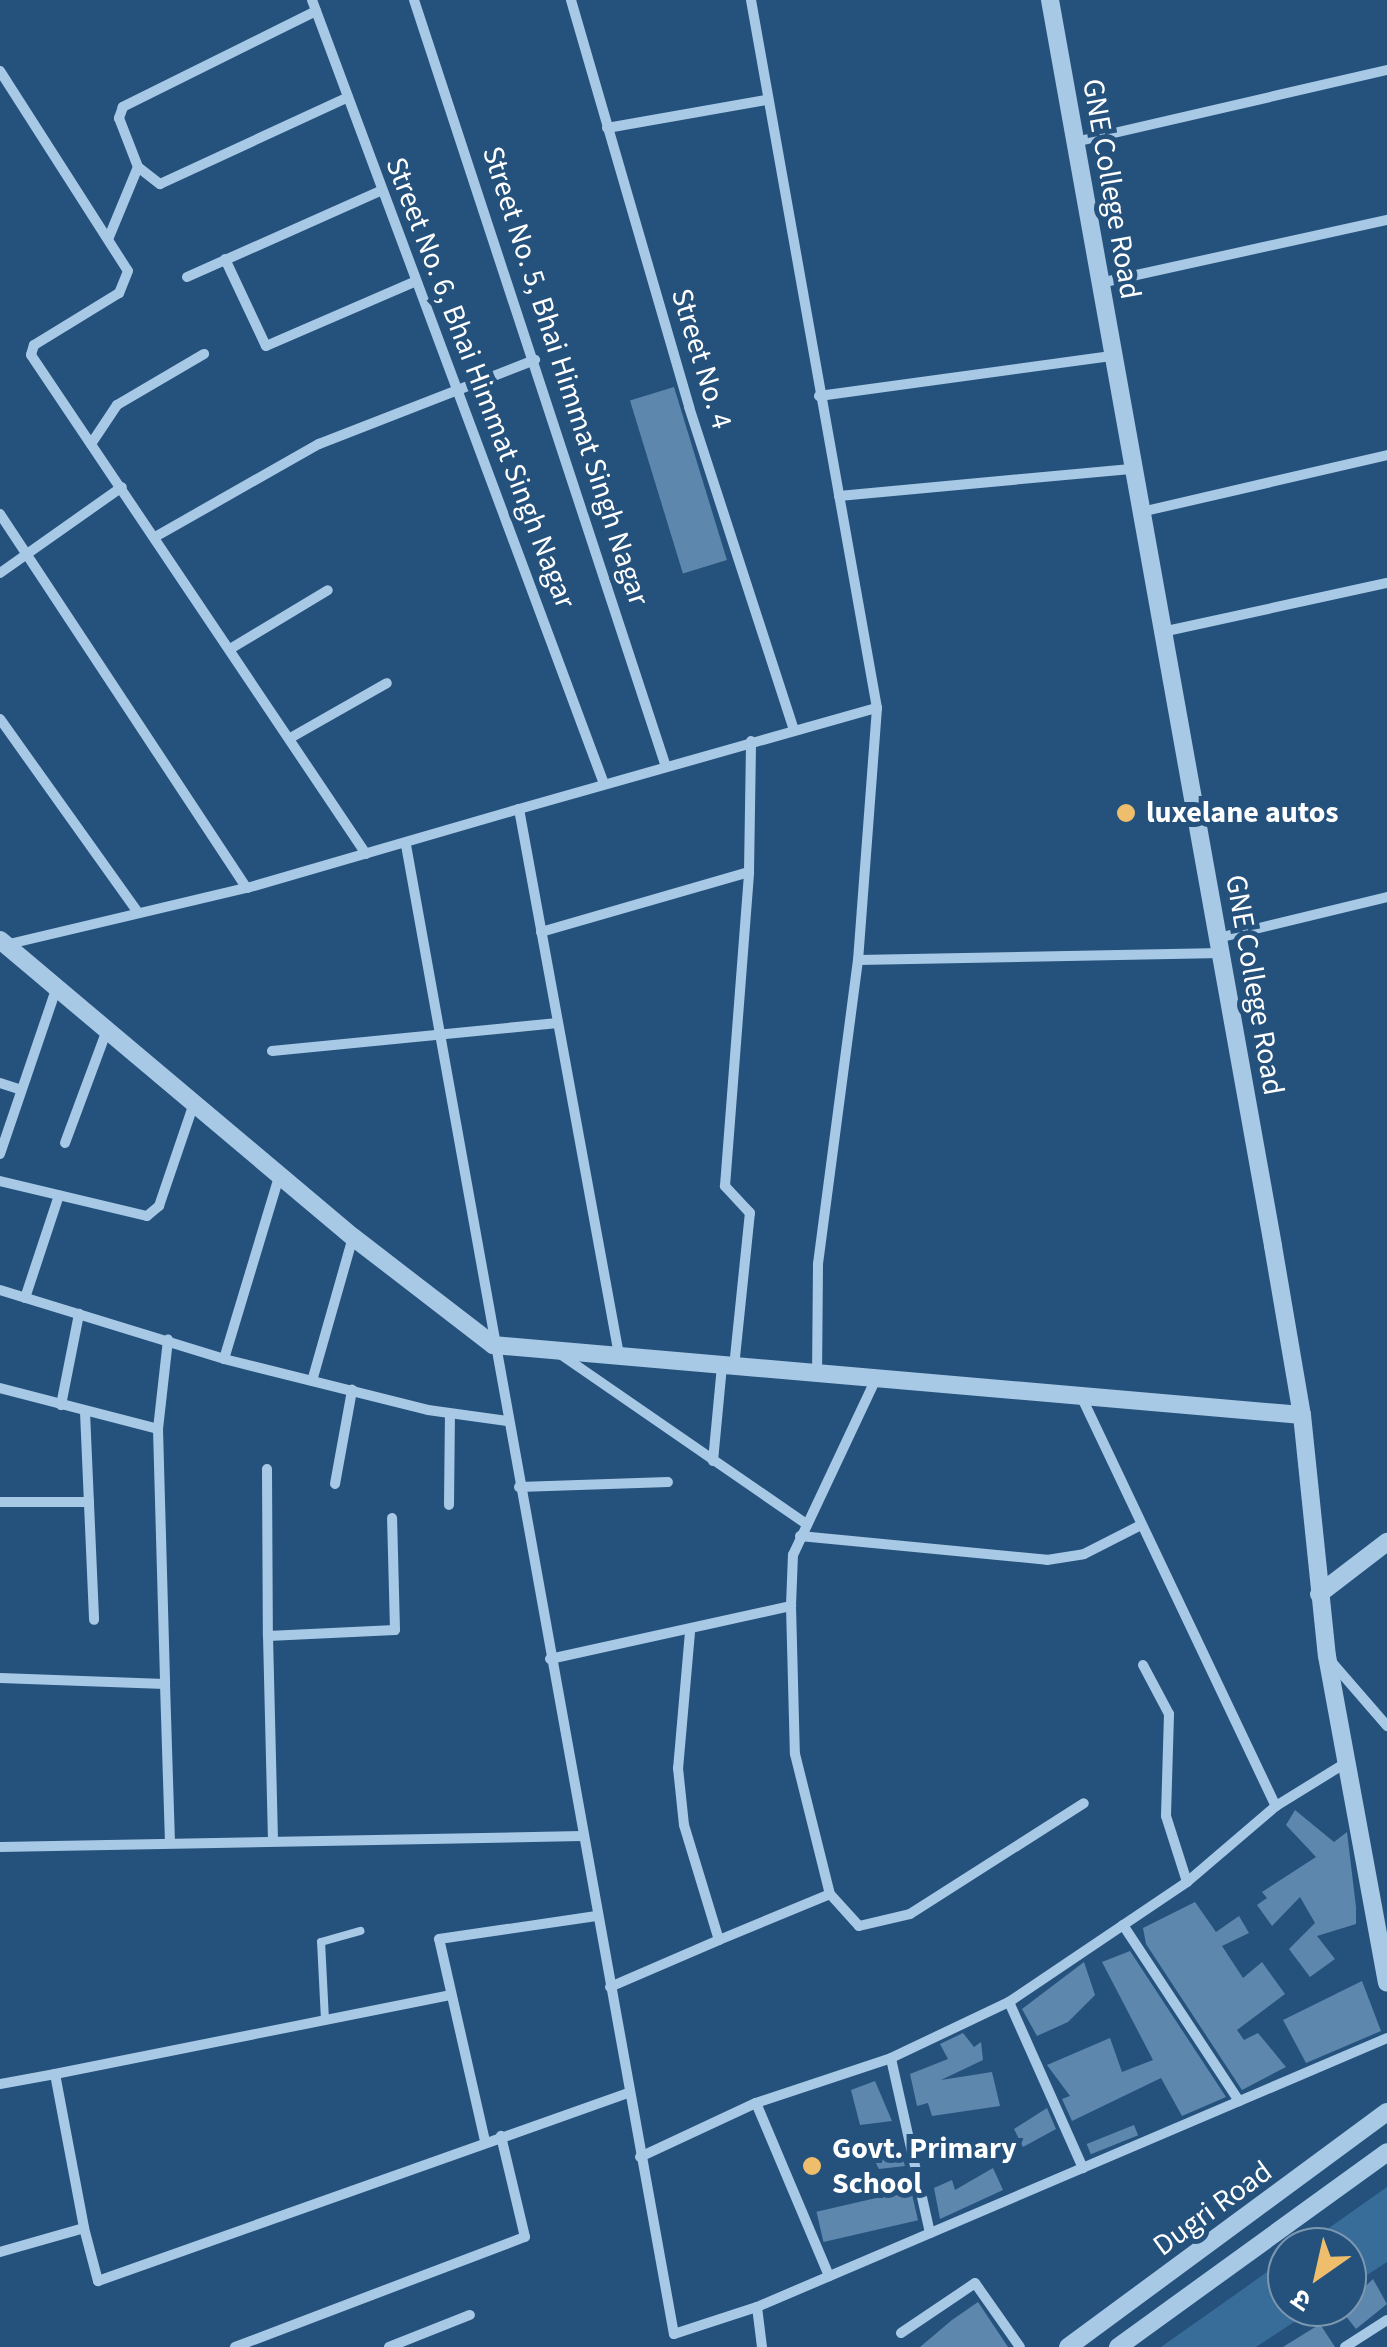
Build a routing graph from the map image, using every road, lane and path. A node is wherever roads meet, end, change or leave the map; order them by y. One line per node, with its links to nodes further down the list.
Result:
1 (414, 0): 22 (street, Street No. 5, Bhai Himmat Singh Nagar)
2 (571, 0): 10 (street, Street No. 4)
3 (750, 0): 9 (street)
4 (1050, 0): 11 (street, GNE College Road)
5 (314, 6): 8 (street, Street No. 6, Bhai Himmat Singh Nagar); 12 (street)
6 (1387, 70): 11 (street)
7 (0, 71): 15 (street)
8 (348, 97): 12 (street); 13 (street, Street No. 6, Bhai Himmat Singh Nagar)
9 (765, 100): 10 (street); 24 (street)
10 (607, 128): 42 (street, Street No. 4)
11 (1075, 142): 19 (street, GNE College Road)
12 (138, 167): 15 (street)
13 (378, 192): 16 (street); 18 (street, Street No. 6, Bhai Himmat Singh Nagar)
14 (1387, 220): 19 (street)
15 (108, 238): 25 (street)
16 (226, 259): 17 (street); 18 (street)
17 (187, 276)
18 (414, 282): 23 (street, Street No. 6, Bhai Himmat Singh Nagar)
19 (1100, 283): 21 (street, GNE College Road)
20 (204, 354): 25 (street)
21 (1112, 356): 24 (street); 27 (street, GNE College Road)
22 (536, 360): 23 (street); 45 (street, Street No. 5, Bhai Himmat Singh Nagar)
23 (458, 387): 32 (street); 46 (street, Street No. 6, Bhai Himmat Singh Nagar)
24 (819, 396): 29 (street)
25 (91, 444): 28 (street)
26 (1387, 455): 30 (street)
27 (1131, 468): 29 (street); 30 (street, GNE College Road)
28 (122, 488): 32 (street); 33 (street)
29 (839, 496): 40 (street)
30 (1140, 512): 37 (street, GNE College Road)
31 (0, 514): 33 (street)
32 (155, 537): 38 (street)
33 (26, 553): 34 (street); 51 (street)
34 (0, 573)
35 (1387, 583): 37 (street)
36 (328, 590): 38 (street)
37 (1162, 632): 56 (street, GNE College Road)
38 (230, 650): 43 (street)
39 (386, 683): 43 (street)
40 (877, 708): 42 (street); 57 (street)
41 (0, 718): 53 (street)
42 (794, 728): 44 (street)
43 (292, 737): 49 (street)
44 (751, 742): 45 (street); 50 (street)
45 (666, 768): 46 (street)
46 (604, 784): 47 (street)
47 (518, 809): 48 (street); 54 (street)
48 (406, 845): 49 (street); 61 (street)
49 (366, 854): 51 (street)
50 (749, 872): 54 (street); 80 (street)
51 (247, 888): 53 (street)
52 (1387, 898): 56 (street)
53 (137, 911): 55 (street)
54 (541, 932): 59 (street)
55 (2, 943): 58 (street)
56 (1220, 946): 57 (street); 90 (street, GNE College Road)
57 (858, 960): 81 (street)
58 (57, 987): 60 (street); 64 (street)
59 (558, 1023): 61 (street); 78 (street)
60 (107, 1030): 65 (street); 66 (street)
61 (437, 1030): 62 (street); 76 (street)
62 (272, 1051)
63 (0, 1083): 64 (street)
64 (22, 1090): 67 (street)
65 (194, 1102): 68 (street); 70 (street)
66 (65, 1143)
67 (0, 1154)
68 (280, 1174): 71 (street); 79 (street)
69 (0, 1181): 70 (street)
70 (59, 1195): 73 (street)
71 (353, 1237): 76 (street); 83 (street)
72 (0, 1290): 73 (street)
73 (24, 1298): 74 (street)
74 (79, 1314): 75 (street); 87 (street)
75 (168, 1340): 79 (street); 92 (street)
76 (493, 1344): 77 (street); 91 (street)
77 (556, 1351): 78 (street); 93 (street)
78 (619, 1355): 80 (street)
79 (224, 1359): 83 (street)
80 (728, 1366): 81 (street); 93 (street)
81 (817, 1373): 82 (street)
82 (876, 1379): 86 (street); 102 (street)
83 (312, 1381): 85 (street)
84 (0, 1388): 87 (street)
85 (352, 1390): 89 (street); 96 (street)
86 (1082, 1398): 90 (street); 103 (street)
87 (61, 1405): 88 (street)
88 (86, 1412): 92 (street); 99 (street)
89 (450, 1415): 91 (street); 100 (street)
90 (1302, 1416): 106 (street, GNE College Road)
91 (507, 1420): 97 (street)
92 (158, 1429): 115 (street)
93 (713, 1461): 102 (street)
94 (266, 1470): 110 (street)
95 (668, 1482): 97 (street)
96 (335, 1484)
97 (519, 1486): 112 (street)
98 (0, 1502): 99 (street)
99 (90, 1502): 108 (street)
100 (448, 1505)
101 (392, 1518): 110 (street)
102 (806, 1524): 104 (street)
103 (1140, 1525): 104 (street); 119 (street)
104 (800, 1536): 107 (street)
105 (1387, 1542): 106 (street)
106 (1319, 1594): 111 (street, GNE College Road)
107 (791, 1606): 109 (street); 125 (street)
108 (94, 1620)
109 (690, 1632): 112 (street); 129 (street)
110 (268, 1636): 122 (street)
111 (1327, 1656): 116 (street); 117 (street, GNE College Road)
112 (550, 1659): 120 (street)
113 (1144, 1665): 124 (street)
114 (0, 1678): 115 (street)
115 (166, 1684): 121 (street)
116 (1387, 1726)
117 (1350, 1761): 119 (street); 130 (street, GNE College Road)
118 (1084, 1803): 125 (street)
119 (1276, 1806): 124 (street)
120 (582, 1836): 122 (street); 126 (street)
121 (170, 1841): 122 (street); 123 (street)
122 (273, 1841)
123 (0, 1847)
124 (1187, 1882): 127 (street)
125 (830, 1894): 129 (street)
126 (596, 1916): 131 (street); 132 (street)
127 (1124, 1924): 133 (street); 140 (street)
128 (360, 1931): 134 (lane)
129 (719, 1940): 131 (street)
130 (1387, 1983)
131 (610, 1987): 139 (street)
132 (446, 1996): 134 (street); 144 (street)
133 (1010, 2002): 136 (street); 147 (street)
134 (325, 2020): 137 (street)
135 (1387, 2038): 140 (street)
136 (891, 2058): 141 (street); 149 (street)
137 (55, 2074): 138 (street); 148 (street)
138 (0, 2084)
139 (628, 2092): 143 (street); 146 (street)
140 (1240, 2101): 147 (street)
141 (756, 2103): 146 (street); 151 (street)
142 (1387, 2112): 162 (street, Dugri Road)
143 (502, 2136): 144 (street); 156 (street)
144 (485, 2141): 148 (street)
145 (1387, 2152): 163 (street, Dugri Road)
146 (640, 2156): 152 (street)
147 (1083, 2168): 149 (street)
148 (84, 2228): 150 (street)
149 (930, 2232): 151 (street)
150 (0, 2252)
151 (829, 2276): 152 (street)
152 (756, 2306): 160 (street)
153 (470, 2316): 159 (street)
154 (1387, 2320): 164 (street)
155 (901, 2332): 161 (street)
156 (272, 2333): 157 (street); 158 (street)
157 (235, 2347)
158 (278, 2347)
159 (389, 2347)
160 (762, 2347)
161 (1020, 2347)
162 (1068, 2347)
163 (1118, 2347)
164 (1346, 2347)

